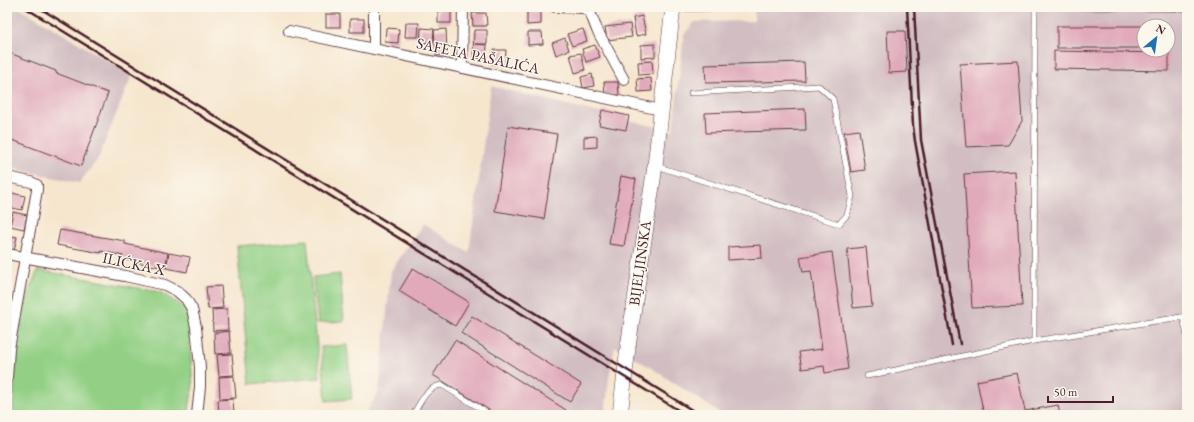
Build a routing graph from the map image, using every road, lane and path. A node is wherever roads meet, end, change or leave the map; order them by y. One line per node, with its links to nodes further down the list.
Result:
1 (374, 7): 10 (street)
2 (463, 7): 11 (street)
3 (555, 7): 12 (street)
4 (767, 7): 7 (lane)
5 (1035, 7): 21 (lane)
6 (1073, 7): 8 (lane)
7 (673, 8): 14 (main road, BIJELJINSKA)
8 (1187, 9)
9 (289, 31): 10 (street, SAFETA PAŠALIĆA)
10 (374, 48): 11 (street, SAFETA PAŠALIĆA)
11 (462, 68): 14 (street, SAFETA PAŠALIĆA)
12 (624, 80)
13 (691, 93): 15 (lane)
14 (661, 110): 15 (main road, BIJELJINSKA)
15 (655, 166): 28 (main road, BIJELJINSKA)
16 (7, 177): 18 (street)
17 (7, 254): 18 (street, ILIĆKA X)
18 (25, 257): 22 (street); 25 (street, ILIĆKA X)
19 (1185, 316): 20 (lane); 21 (lane)
20 (1187, 336)
21 (1034, 341): 23 (lane)
22 (8, 349): 24 (street)
23 (867, 376)
24 (7, 378)
25 (197, 415)
26 (412, 415): 27 (lane)
27 (491, 415)
28 (620, 415)

